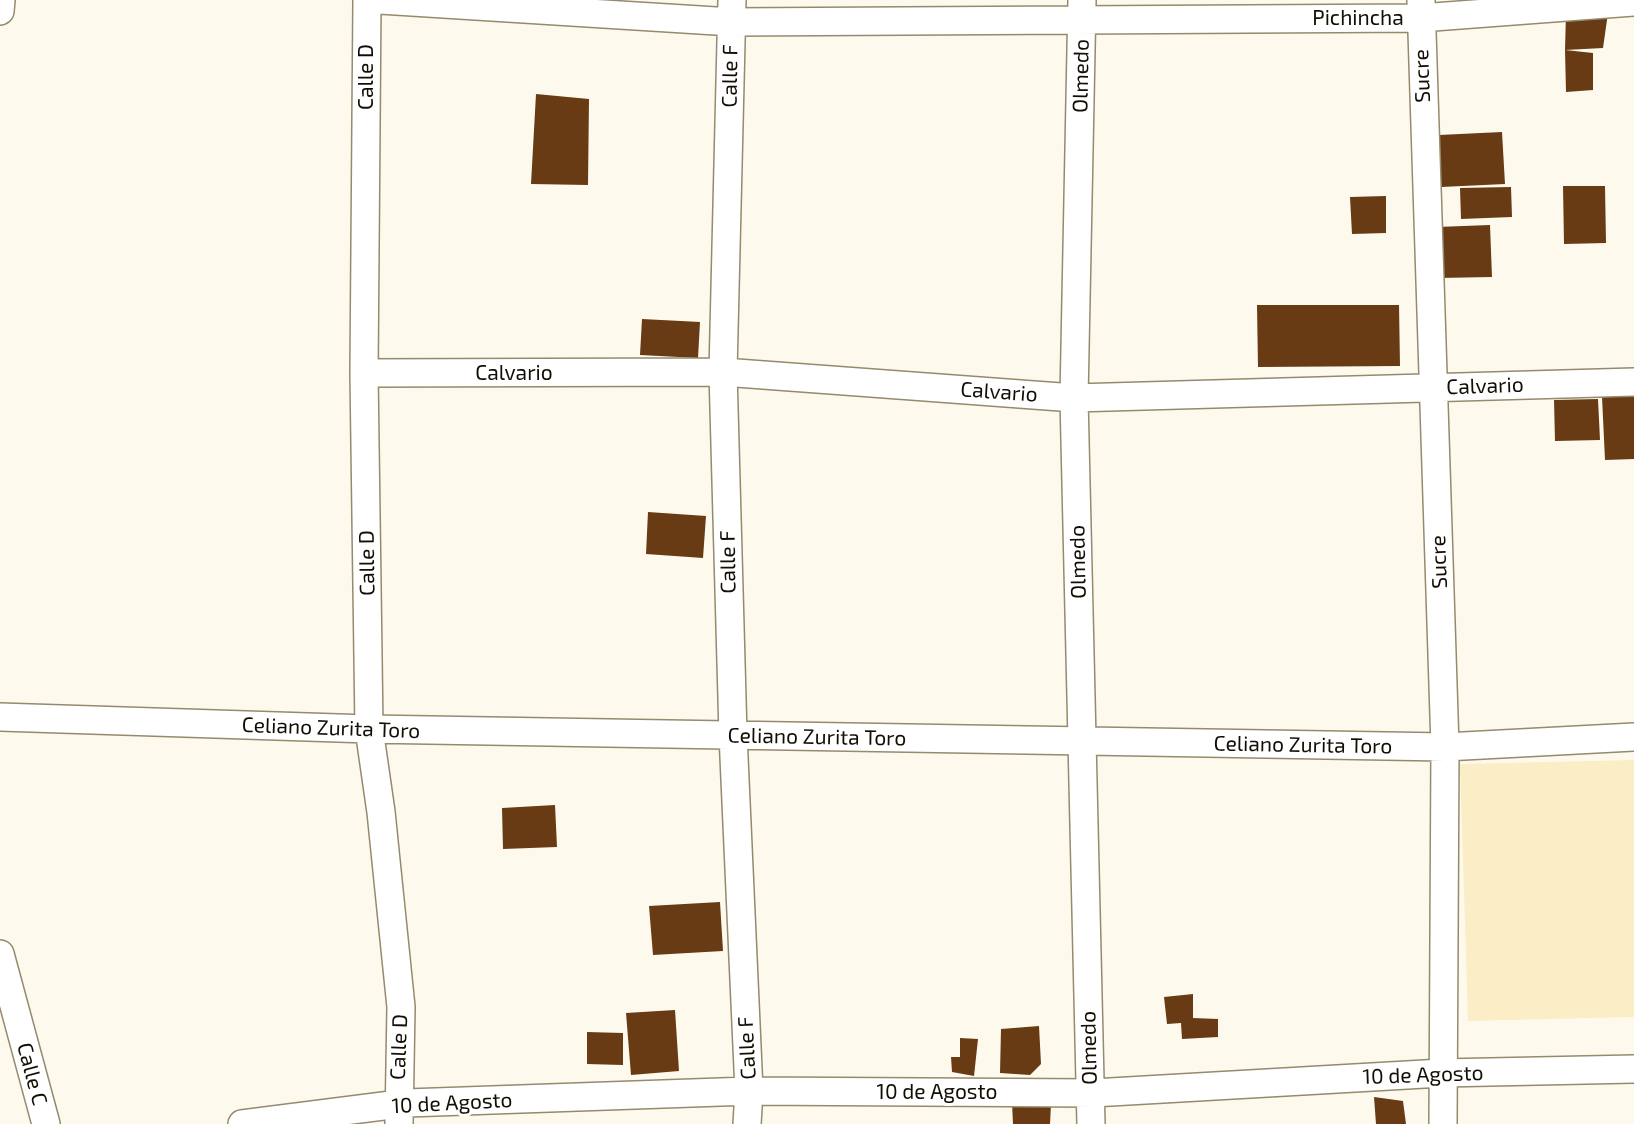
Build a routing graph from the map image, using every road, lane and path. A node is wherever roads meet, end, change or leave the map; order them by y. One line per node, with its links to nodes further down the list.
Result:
1 (1, 0): 7 (street)
2 (367, 0): 10 (street, Calle D)
3 (380, 0): 8 (street, Pichincha)
4 (1634, 2): 6 (street, Pichincha)
5 (1082, 9): 6 (street, Pichincha); 8 (street, Pichincha); 13 (street, Olmedo)
6 (1421, 9): 12 (street, Sucre)
7 (0, 11)
8 (732, 11): 9 (street, Calle F)
9 (723, 372): 10 (street, Calvario); 13 (street, Calvario); 16 (street, Calle F)
10 (364, 373): 15 (street, Calle D)
11 (1634, 382): 12 (street, Calvario)
12 (1433, 388): 13 (street, Calvario); 19 (street, Sucre)
13 (1074, 398): 18 (street, Olmedo)
14 (0, 717): 15 (street, Celiano Zurita Toro)
15 (369, 729): 16 (street, Celiano Zurita Toro); 25 (street, Calle D)
16 (733, 735): 18 (street, Celiano Zurita Toro); 23 (street, Calle F)
17 (1634, 737): 19 (street, Celiano Zurita Toro)
18 (1082, 741): 19 (street, Celiano Zurita Toro); 24 (street, Olmedo)
19 (1445, 747): 22 (street, Sucre)
20 (0, 954): 26 (street, Calle C)
21 (1634, 1069): 22 (street, 10 de Agosto)
22 (1442, 1072): 24 (street, 10 de Agosto); 30 (street, Sucre)
23 (749, 1090): 24 (street, 10 de Agosto); 25 (street, 10 de Agosto); 28 (street, Calle F)
24 (1090, 1092): 29 (street, Olmedo)
25 (398, 1114): 27 (street, 10 de Agosto)
26 (46, 1124)
27 (242, 1124)
28 (747, 1124)
29 (1091, 1124)
30 (1443, 1124)

